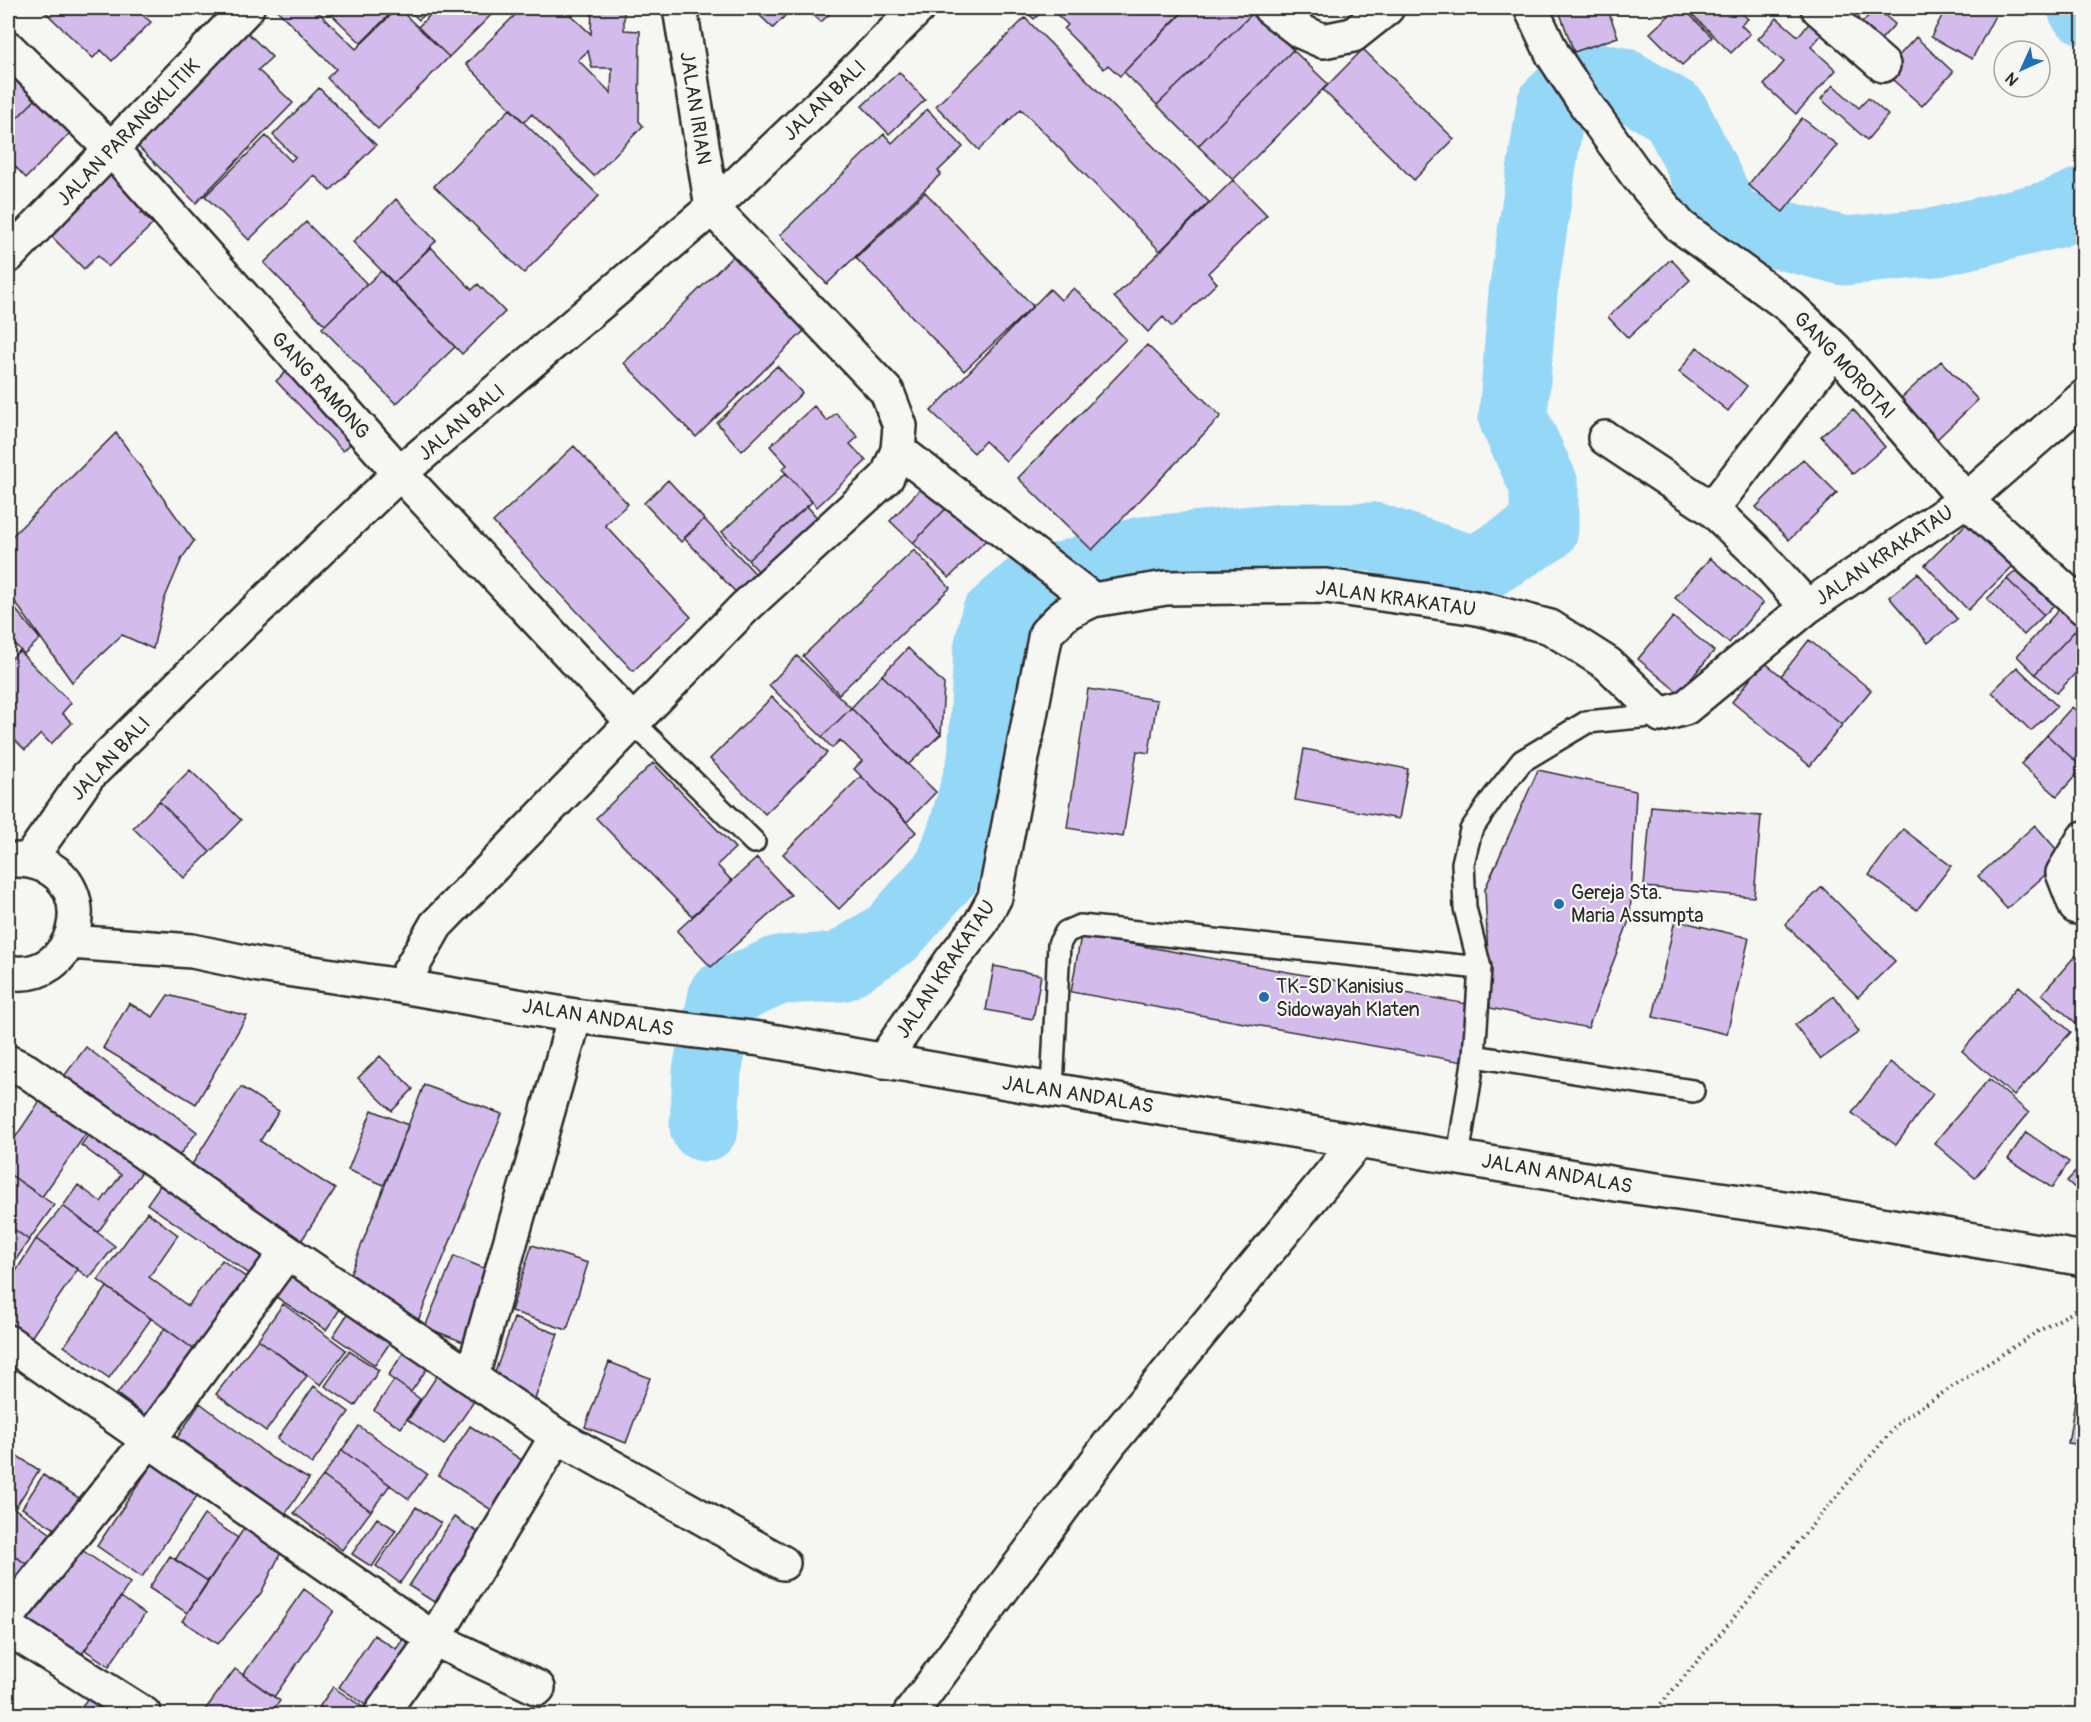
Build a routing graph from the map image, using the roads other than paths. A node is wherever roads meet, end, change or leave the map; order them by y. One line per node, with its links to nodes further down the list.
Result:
1 (247, 8): 10 (street, JALAN PARANGKLITIK)
2 (680, 8): 11 (street, JALAN IRIAN)
3 (918, 8): 11 (street, JALAN BALI)
4 (1270, 8): 5 (street)
5 (1386, 8)
6 (1531, 8): 13 (street, GANG MOROTAI)
7 (1818, 8): 9 (street)
8 (8, 48): 10 (street, GANG RAMONG)
9 (1883, 65)
10 (112, 150): 12 (street, JALAN PARANGKLITIK); 17 (street, GANG RAMONG)
11 (712, 208): 16 (street); 17 (street, JALAN BALI)
12 (8, 256)
13 (1835, 350): 18 (street, GANG MOROTAI); 19 (street)
14 (2084, 397): 18 (street, JALAN KRAKATAU)
15 (1605, 438): 19 (street)
16 (898, 450): 20 (street); 24 (street)
17 (400, 473): 24 (street, GANG RAMONG); 27 (street, JALAN BALI)
18 (1966, 500): 21 (street, JALAN KRAKATAU); 22 (street, GANG MOROTAI)
19 (1712, 509): 21 (street)
20 (1088, 596): 23 (street, JALAN KRAKATAU); 35 (street, JALAN KRAKATAU)
21 (1807, 607): 23 (street, JALAN KRAKATAU)
22 (2083, 607)
23 (1661, 715): 30 (lane)
24 (634, 723): 26 (lane); 32 (street)
25 (2084, 838): 28 (street)
26 (754, 842)
27 (18, 861): 29 (street)
28 (2076, 907)
29 (70, 942): 31 (street); 32 (street, JALAN ANDALAS)
30 (1480, 968): 34 (lane); 37 (lane)
31 (8, 972)
32 (401, 986): 33 (street, JALAN ANDALAS)
33 (575, 1016): 35 (street, JALAN ANDALAS); 44 (street)
34 (1474, 1056): 38 (lane); 40 (lane)
35 (883, 1061): 37 (street, JALAN ANDALAS)
36 (8, 1062): 41 (street)
37 (1052, 1090): 39 (street, JALAN ANDALAS)
38 (1693, 1090)
39 (1358, 1141): 40 (street, JALAN ANDALAS); 54 (street)
40 (1458, 1157): 42 (street, JALAN ANDALAS)
41 (287, 1252): 44 (street); 46 (street)
42 (2084, 1259)
43 (8, 1342): 46 (street)
44 (471, 1376): 45 (street)
45 (557, 1436): 47 (street); 50 (street)
46 (149, 1440): 48 (street); 50 (street)
47 (783, 1563)
48 (8, 1616)
49 (8, 1628): 52 (street)
50 (434, 1639): 51 (street); 53 (street)
51 (538, 1688)
52 (144, 1714)
53 (381, 1714)
54 (910, 1714)

